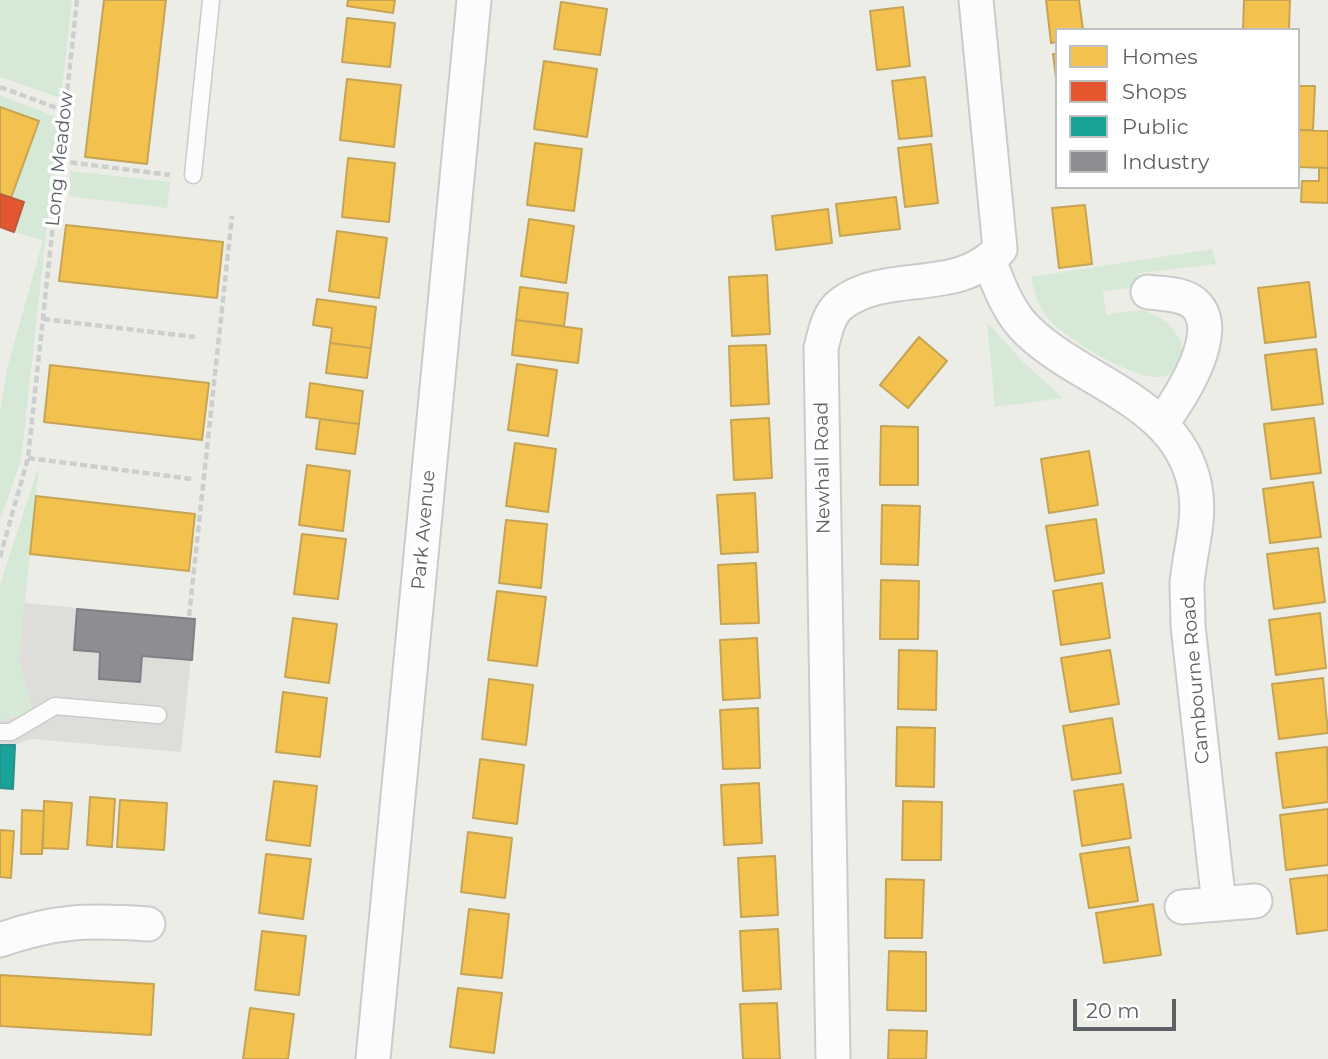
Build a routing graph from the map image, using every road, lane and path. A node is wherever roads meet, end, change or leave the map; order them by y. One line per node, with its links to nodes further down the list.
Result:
1 (77, 0): 6 (path, Long Meadow)
2 (211, 0): 9 (lane)
3 (474, 0): 27 (street, Park Avenue)
4 (975, 0): 11 (street)
5 (0, 87): 6 (path)
6 (65, 111): 7 (path, Long Meadow)
7 (60, 161): 8 (path); 13 (path, Long Meadow)
8 (171, 175)
9 (193, 175)
10 (232, 216): 19 (path)
11 (989, 261): 15 (street, Cambourne Road); 28 (street, Newhall Road)
12 (1148, 292): 15 (street)
13 (43, 319): 14 (path); 16 (path, Long Meadow)
14 (195, 337)
15 (1162, 423): 23 (street, Cambourne Road)
16 (28, 458): 17 (path); 18 (path, Long Meadow)
17 (192, 479)
18 (0, 557)
19 (189, 616)
20 (158, 715): 21 (lane)
21 (6, 732)
22 (1255, 901): 23 (street)
23 (1219, 904): 24 (street)
24 (1182, 907)
25 (148, 924): 26 (street)
26 (0, 940)
27 (373, 1059)
28 (833, 1059)

